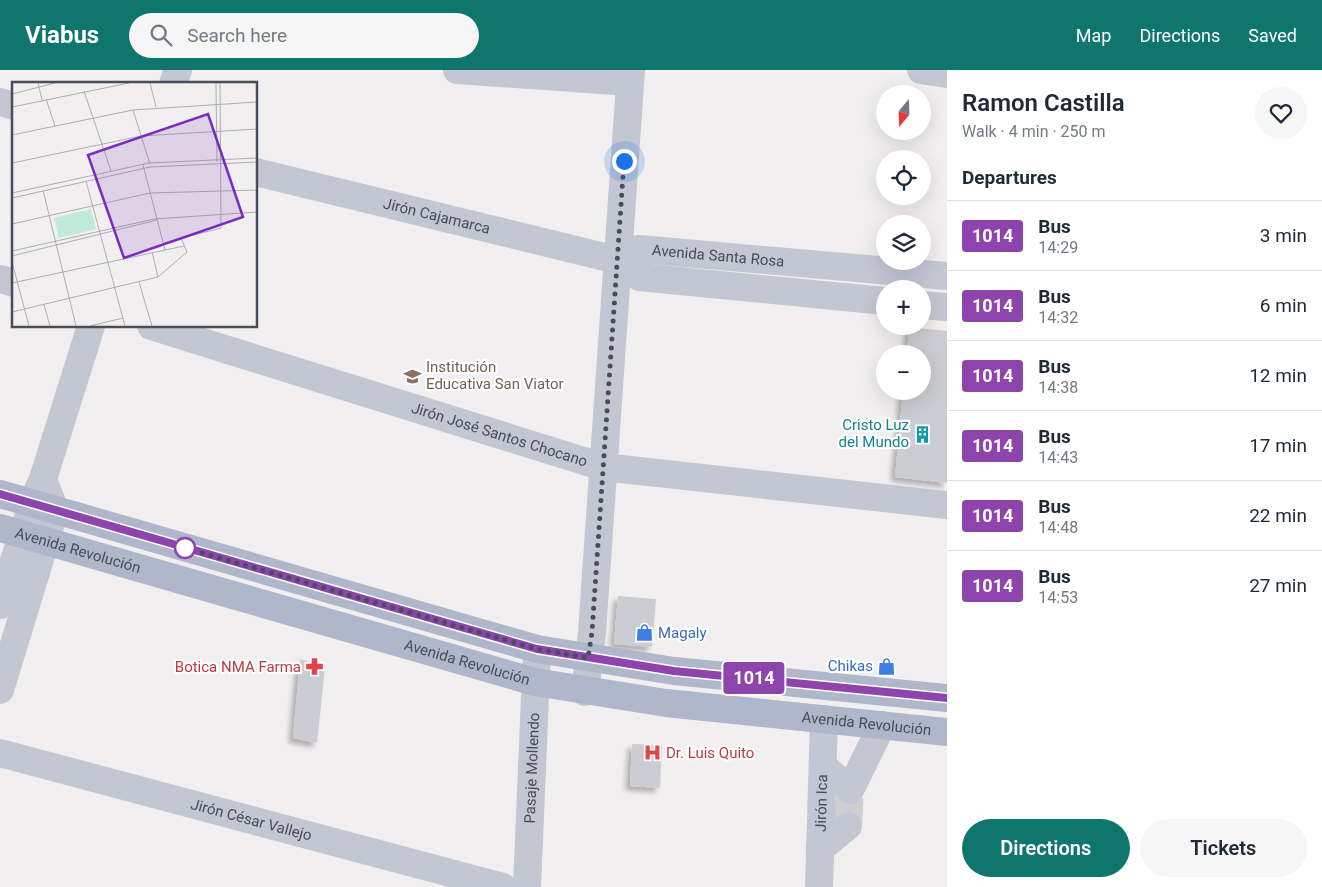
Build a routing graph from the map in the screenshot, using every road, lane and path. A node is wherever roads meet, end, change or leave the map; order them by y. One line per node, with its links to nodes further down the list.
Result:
1 (178, 70): 7 (street)
2 (457, 70): 4 (street)
3 (920, 70): 5 (street)
4 (495, 71): 6 (street)
5 (947, 74)
6 (631, 76): 9 (street)
7 (174, 82)
8 (258, 172): 9 (street, Jirón Cajamarca)
9 (617, 260): 10 (street, Avenida Santa Rosa); 11 (street, Avenida Santa Rosa); 16 (street)
10 (947, 276)
11 (876, 300)
12 (931, 306): 13 (street)
13 (947, 307)
14 (90, 328): 19 (street)
15 (157, 328): 16 (street, Jirón José Santos Chocano)
16 (603, 467): 18 (street, Jirón José Santos Chocano); 23 (street)
17 (0, 494): 19 (main road)
18 (947, 505)
19 (43, 507): 20 (street); 22 (main road)
20 (22, 535): 21 (street); 24 (main road, Avenida Revolución); 25 (street)
21 (0, 605)
22 (537, 649): 23 (main road); 24 (street, Pasaje Mollendo)
23 (588, 658): 26 (street); 27 (main road)
24 (535, 682): 26 (main road, Avenida Revolución); 36 (street, Pasaje Mollendo)
25 (0, 690)
26 (584, 692): 28 (main road, Avenida Revolución)
27 (947, 698)
28 (824, 720): 29 (main road, Avenida Revolución); 32 (street, Jirón Ica)
29 (882, 725): 30 (main road, Avenida Revolución); 32 (street)
30 (947, 732)
31 (0, 753): 35 (street, Jirón César Vallejo)
32 (822, 766): 34 (street, Jirón Ica)
33 (848, 826): 34 (street)
34 (820, 849): 37 (street, Jirón Ica)
35 (503, 887)
36 (527, 887)
37 (819, 887)

